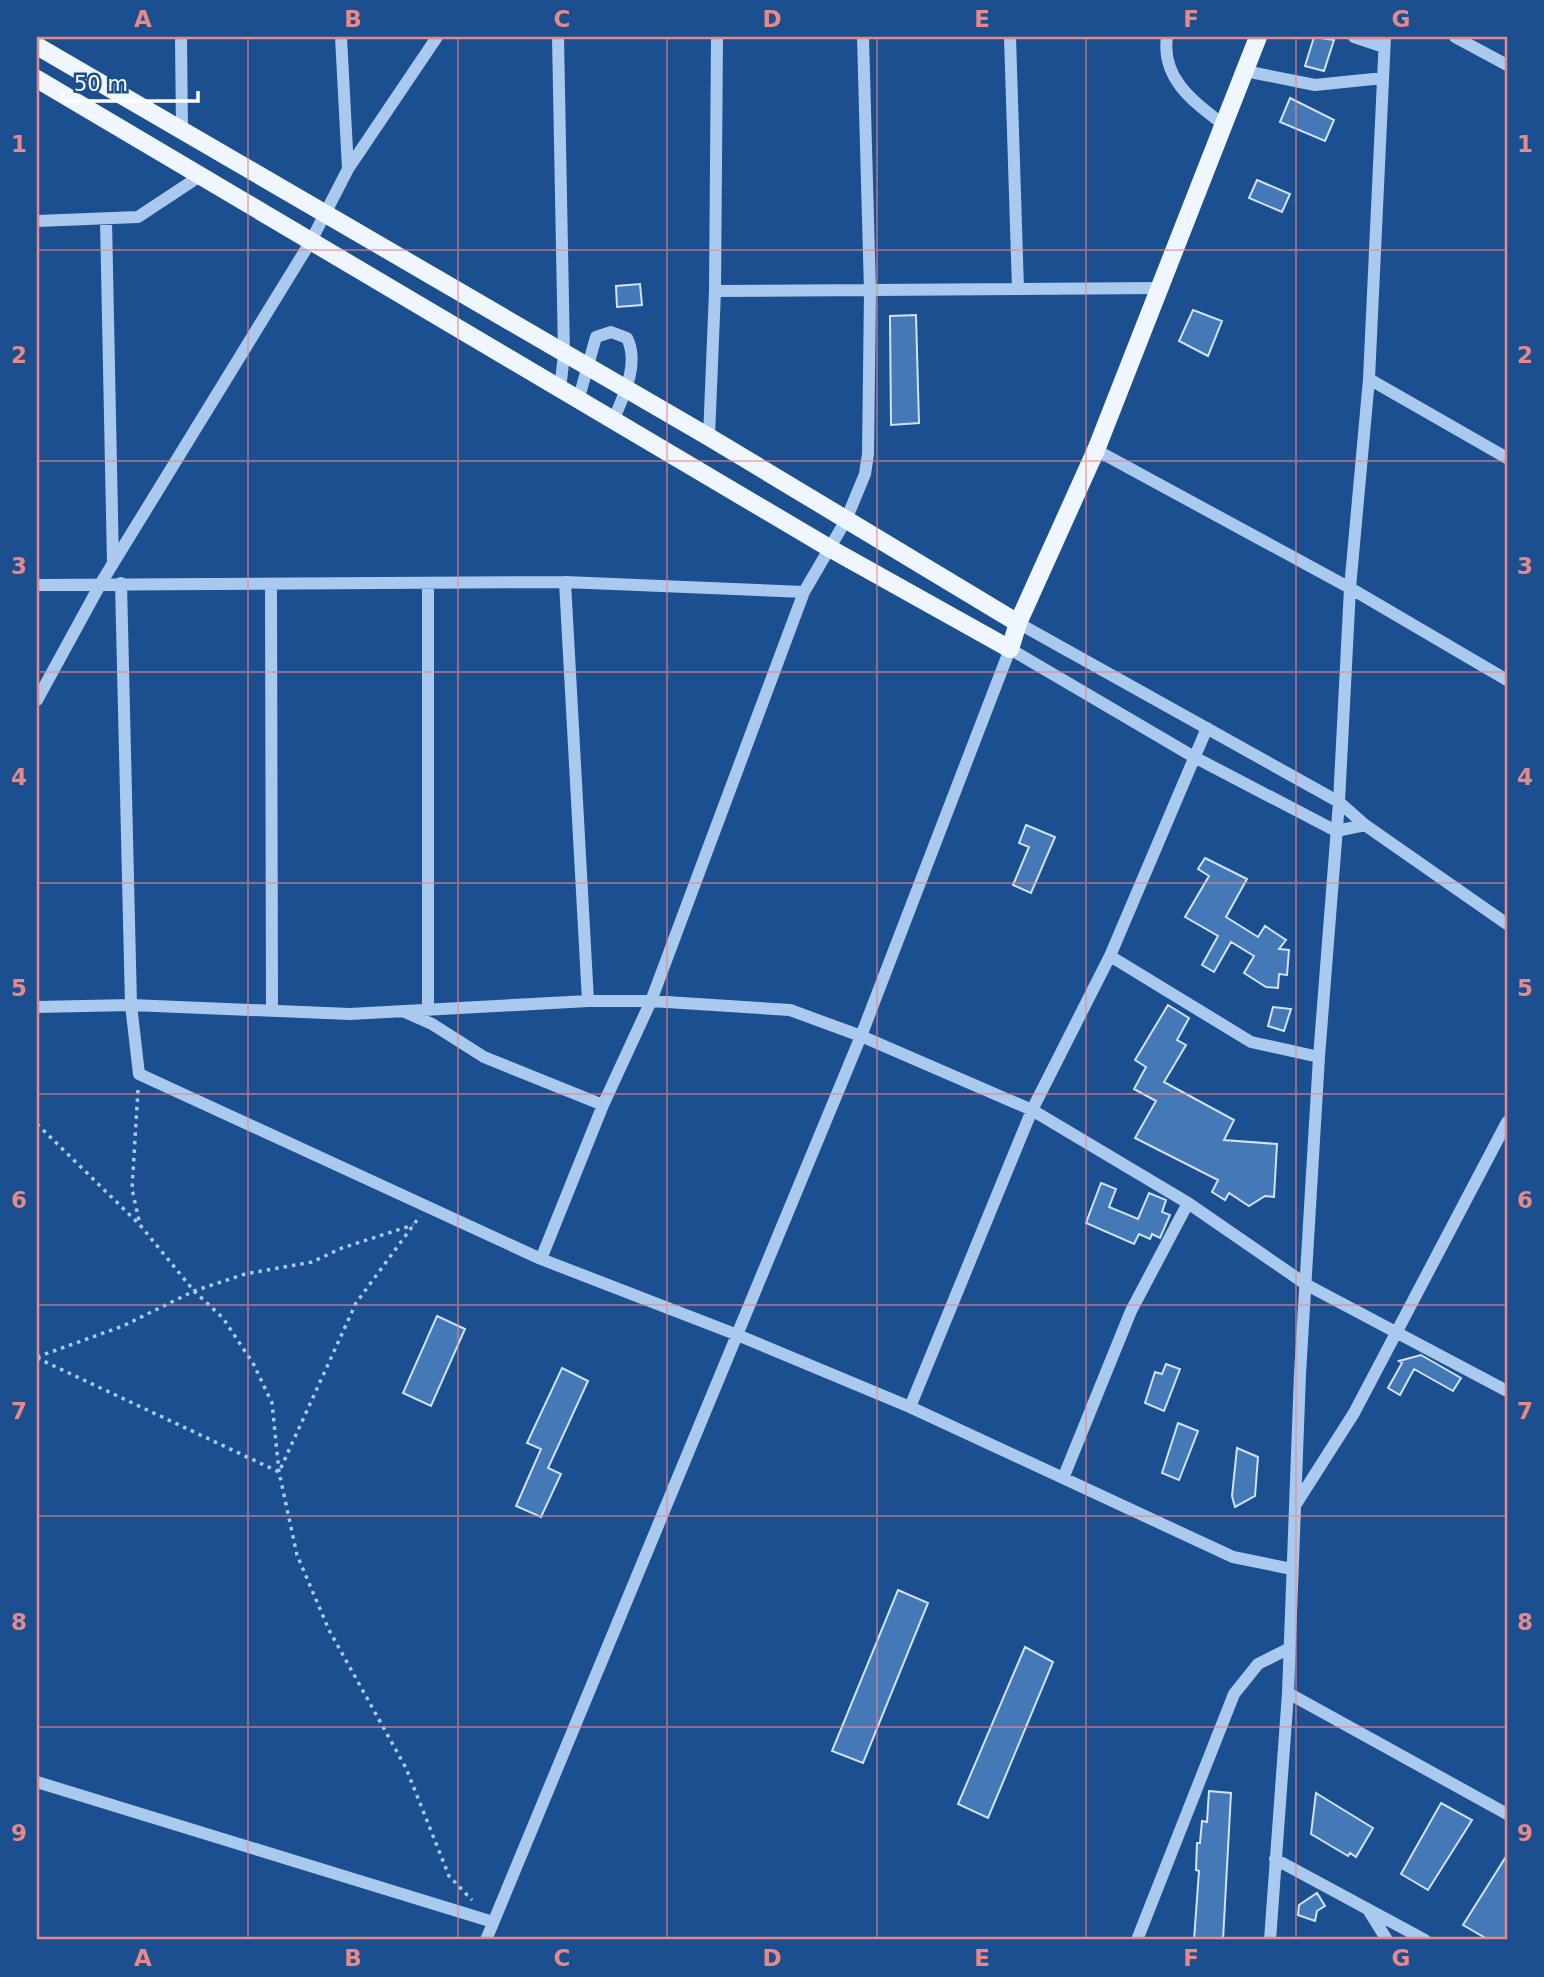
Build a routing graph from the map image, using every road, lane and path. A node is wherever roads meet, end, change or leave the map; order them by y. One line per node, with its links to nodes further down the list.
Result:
1 (181, 37): 19 (street)
2 (341, 37): 20 (street)
3 (437, 37): 20 (street)
4 (558, 37): 30 (street)
5 (717, 37): 28 (street)
6 (863, 37): 29 (street)
7 (1010, 37): 27 (street)
8 (1167, 37): 18 (street)
9 (1258, 37): 15 (main road)
10 (1354, 37): 12 (street)
11 (1455, 37): 14 (street)
12 (1384, 42): 16 (street)
13 (37, 46): 19 (main road)
14 (1507, 65)
15 (1245, 71): 16 (street); 18 (main road)
16 (1383, 78): 32 (street)
17 (37, 79): 21 (main road)
18 (1224, 124): 26 (main road)
19 (182, 131): 22 (main road)
20 (348, 169): 22 (street)
21 (200, 176): 23 (street); 25 (main road)
22 (323, 215): 25 (street); 30 (main road)
23 (106, 220): 24 (street); 42 (street)
24 (37, 221)
25 (311, 241): 33 (main road); 42 (street)
26 (1161, 288): 27 (street); 38 (main road)
27 (1017, 289): 29 (street)
28 (715, 291): 29 (street); 37 (street)
29 (870, 291): 40 (street)
30 (565, 354): 31 (main road); 33 (street)
31 (586, 367): 34 (main road); 34 (street); 35 (street)
32 (1369, 379): 39 (street); 49 (street)
33 (560, 390): 35 (main road)
34 (626, 390): 36 (street); 37 (main road)
35 (578, 401): 36 (main road)
36 (613, 421): 41 (main road)
37 (709, 437): 40 (main road)
38 (1096, 450): 49 (street); 51 (main road)
39 (1507, 458)
40 (846, 520): 41 (street); 51 (main road)
41 (831, 549): 50 (street); 52 (main road)
42 (113, 564): 44 (street)
43 (565, 582): 48 (street); 50 (street); 62 (street)
44 (101, 583): 45 (street); 46 (street); 54 (street)
45 (121, 583): 47 (street); 64 (street)
46 (37, 585)
47 (271, 585): 48 (street); 67 (street)
48 (428, 585): 66 (street)
49 (1350, 588): 53 (street); 57 (street)
50 (804, 592): 63 (street)
51 (1018, 623): 52 (main road); 55 (street)
52 (1010, 649): 56 (street); 69 (street)
53 (1507, 680)
54 (37, 700)
55 (1207, 728): 56 (street); 57 (street)
56 (1194, 757): 59 (street); 61 (street)
57 (1339, 802): 58 (street); 59 (street)
58 (1365, 825): 59 (street); 60 (street)
59 (1336, 831): 70 (street)
60 (1507, 924)
61 (1110, 956): 70 (street); 73 (street)
62 (588, 1001): 63 (street); 66 (street)
63 (651, 1001): 69 (street); 72 (street)
64 (131, 1005): 65 (street); 67 (street); 71 (street)
65 (37, 1007)
66 (428, 1009): 68 (street)
67 (272, 1010): 68 (street)
68 (402, 1012): 72 (street)
69 (861, 1036): 73 (street); 84 (street)
70 (1319, 1057): 81 (street)
71 (139, 1074): 77 (street); 79 (path)
72 (603, 1105): 80 (street)
73 (1032, 1110): 76 (street); 87 (street)
74 (1507, 1122): 83 (street)
75 (37, 1124): 79 (path)
76 (1188, 1203): 81 (street); 89 (street)
77 (426, 1205): 78 (path); 80 (street)
78 (414, 1225): 82 (path); 88 (path)
79 (140, 1226): 82 (path)
80 (541, 1259): 84 (street)
81 (1307, 1284): 83 (street); 90 (street)
82 (194, 1291): 85 (path); 88 (path)
83 (1399, 1331): 86 (street); 90 (street)
84 (735, 1334): 87 (street); 98 (street)
85 (37, 1357): 88 (path)
86 (1507, 1391)
87 (910, 1407): 89 (street)
88 (279, 1472): 98 (path)
89 (1064, 1476): 91 (street)
90 (1296, 1504): 91 (street)
91 (1292, 1569): 92 (street)
92 (1288, 1649): 93 (street); 100 (street)
93 (1288, 1693): 95 (street); 96 (street)
94 (37, 1782): 98 (street)
95 (1507, 1814)
96 (1275, 1859): 97 (street); 101 (street)
97 (1368, 1910): 102 (street); 103 (street)
98 (493, 1922): 99 (street)
99 (486, 1940)
100 (1138, 1940)
101 (1270, 1940)
102 (1387, 1940)
103 (1424, 1940)

